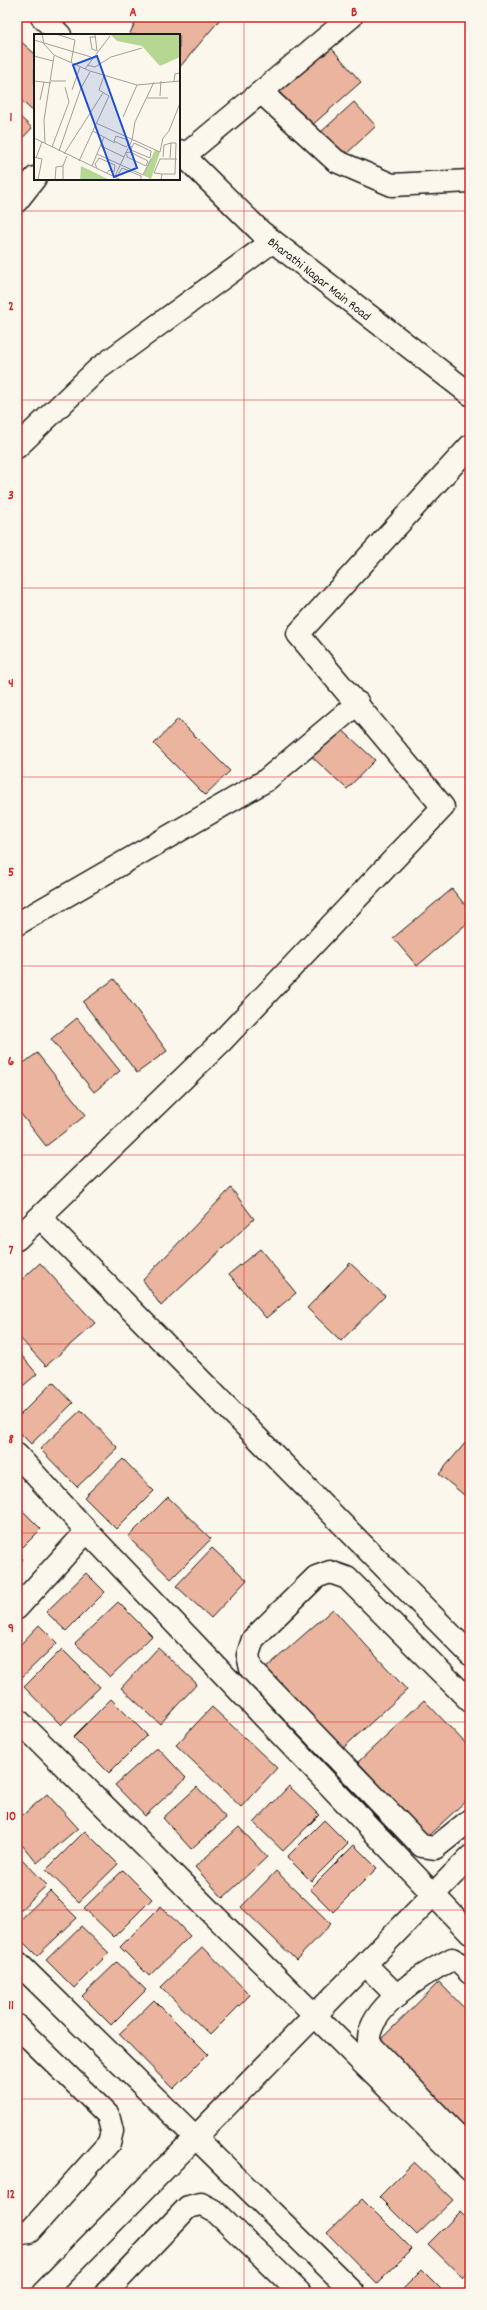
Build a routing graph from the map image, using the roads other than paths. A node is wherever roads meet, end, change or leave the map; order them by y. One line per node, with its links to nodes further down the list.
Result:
1 (42, 17): 3 (street)
2 (351, 17): 4 (street)
3 (59, 34)
4 (261, 92): 5 (street); 7 (street)
5 (181, 154): 9 (street, Bharathi Nagar Main Road)
6 (34, 179): 8 (street)
7 (470, 181)
8 (17, 201)
9 (273, 241): 10 (street, Bharathi Nagar Main Road); 11 (street)
10 (470, 394)
11 (17, 446)
12 (470, 446): 13 (street)
13 (358, 703): 14 (street); 15 (street)
14 (17, 924)
15 (40, 1217): 16 (street); 20 (street)
16 (17, 1239)
17 (17, 1455): 18 (street)
18 (87, 1531): 19 (street); 25 (street)
19 (17, 1608)
20 (470, 1654)
21 (470, 1701): 23 (street)
22 (17, 1719): 31 (street)
23 (470, 1820)
24 (470, 1857): 25 (street)
25 (432, 1894): 26 (street); 28 (street)
26 (470, 1933)
27 (17, 1962): 33 (street)
28 (365, 1964): 30 (street); 31 (street)
29 (470, 1973): 30 (street)
30 (397, 1996): 34 (street)
31 (315, 2015): 33 (street); 35 (street)
32 (17, 2026): 36 (street)
33 (195, 2137): 37 (street); 40 (street)
34 (470, 2149)
35 (470, 2170)
36 (17, 2230)
37 (43, 2293)
38 (106, 2293): 39 (street)
39 (300, 2293)
40 (354, 2293)

